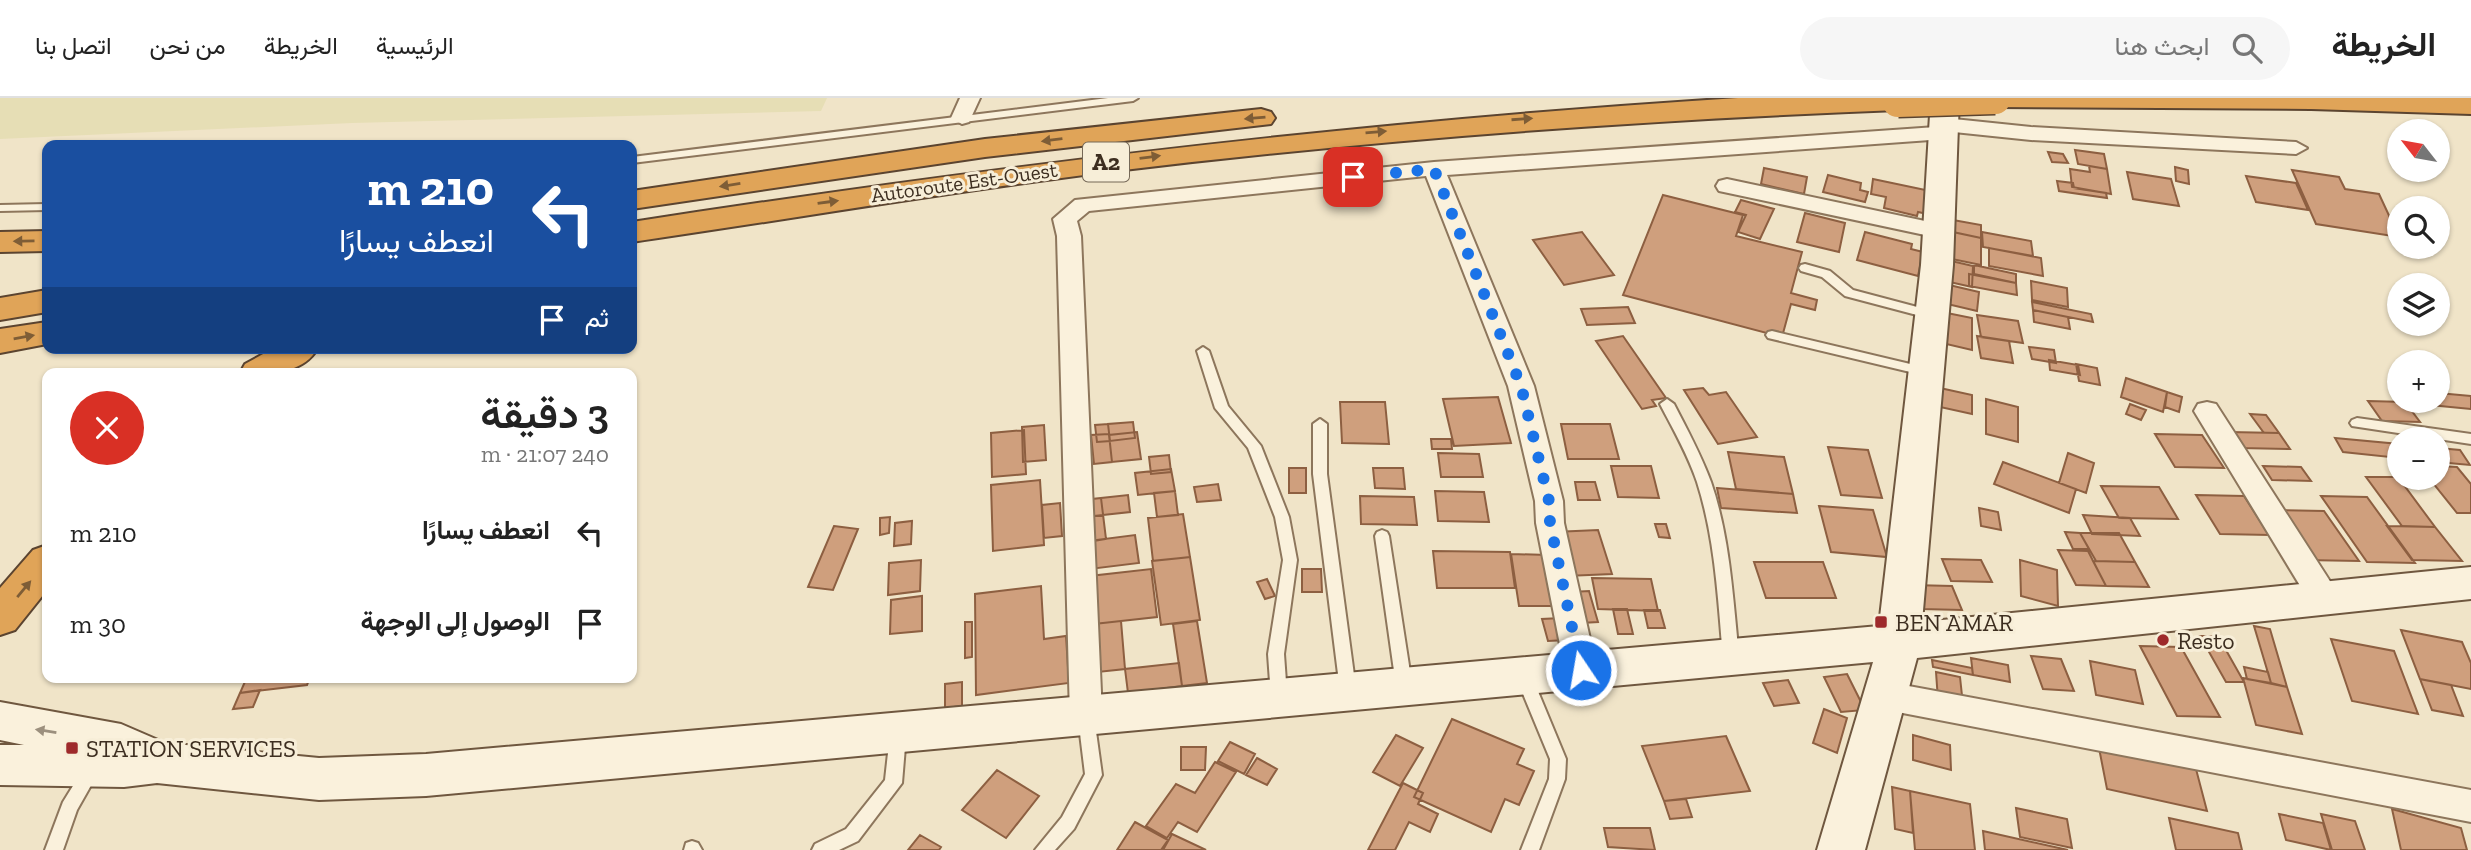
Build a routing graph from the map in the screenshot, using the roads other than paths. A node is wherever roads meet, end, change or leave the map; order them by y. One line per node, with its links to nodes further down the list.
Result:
1 (970, 98): 6 (street)
2 (1133, 98): 6 (lane)
3 (1494, 98): 12 (highway, Autoroute Est-Ouest / A2, one-way to 12)
4 (1995, 98): 5 (highway, Autoroute Est-Ouest / A2); 15 (highway, Autoroute Est-Ouest / A2, one-way to 4, bridge)
5 (2471, 105)
6 (962, 118): 9 (lane)
7 (1944, 118): 8 (street); 10 (street); 17 (main road)
8 (2296, 148)
9 (637, 159)
10 (1434, 169): 44 (street); 50 (street)
11 (1727, 186): 17 (street)
12 (638, 198)
13 (42, 207): 14 (lane)
14 (0, 208)
15 (760, 211): 16 (highway, Autoroute Est-Ouest / A2); 18 (highway)
16 (637, 231)
17 (1939, 231): 24 (main road)
18 (637, 240)
19 (42, 241): 20 (highway, one-way to 20)
20 (0, 242)
21 (1805, 268): 24 (lane)
22 (42, 302): 23 (highway)
23 (0, 309)
24 (1932, 315): 31 (main road)
25 (42, 334): 27 (highway, one-way to 25)
26 (1772, 335): 31 (lane)
27 (0, 341)
28 (1203, 351): 49 (lane)
29 (291, 354): 30 (highway)
30 (267, 368)
31 (1927, 372): 42 (main road)
32 (1667, 404): 43 (lane)
33 (2207, 411): 40 (street)
34 (2357, 423): 36 (lane)
35 (1320, 424): 47 (lane)
36 (2471, 439)
37 (1382, 536): 46 (lane)
38 (42, 567): 41 (highway, one-way to 38)
39 (2471, 583): 40 (main road)
40 (2324, 598): 42 (main road)
41 (0, 618)
42 (1899, 642): 43 (main road); 48 (main road)
43 (1731, 657): 44 (main road)
44 (1581, 670): 45 (main road)
45 (1524, 675): 46 (main road); 60 (lane)
46 (1404, 686): 47 (main road)
47 (1348, 691): 49 (main road)
48 (1887, 696): 56 (street); 61 (main road)
49 (1279, 698): 50 (main road)
50 (1086, 715): 52 (main road); 59 (lane)
51 (0, 720): 53 (main road, one-way to 51)
52 (898, 732): 53 (main road); 58 (lane)
53 (157, 763): 55 (main road)
54 (0, 765): 55 (main road)
55 (93, 767): 57 (lane)
56 (2471, 806)
57 (54, 850)
58 (821, 850)
59 (1044, 850)
60 (1530, 850)
61 (1841, 850)

